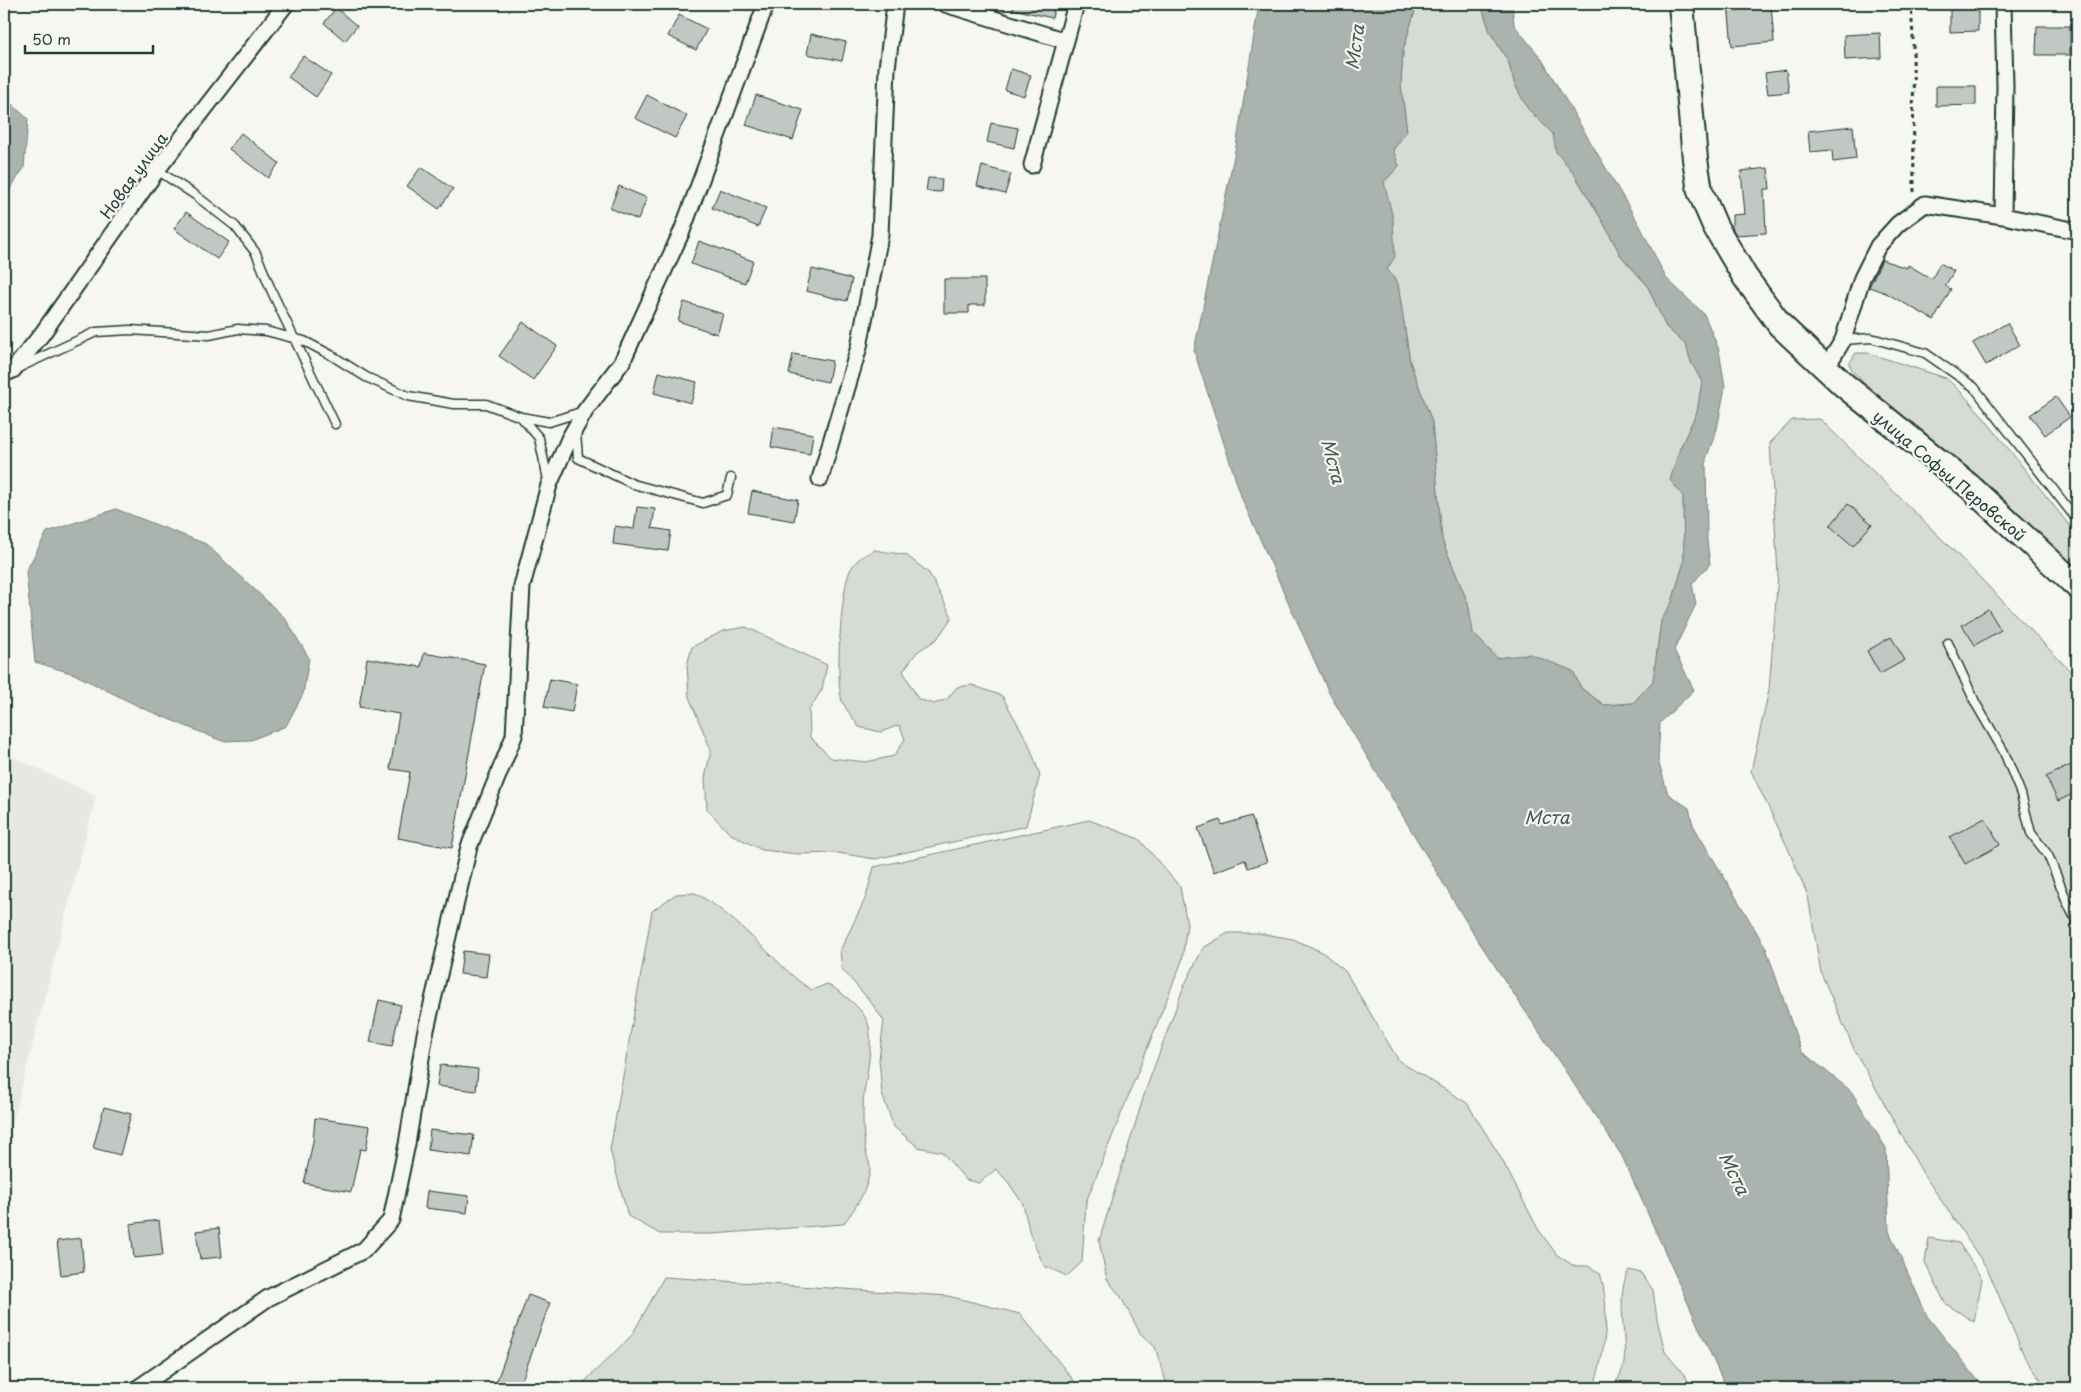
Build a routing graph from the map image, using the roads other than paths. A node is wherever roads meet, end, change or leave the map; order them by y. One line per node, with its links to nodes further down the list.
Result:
1 (766, 4): 17 (street)
2 (896, 4): 22 (street)
3 (945, 4): 8 (street)
4 (1076, 4): 8 (street)
5 (1681, 4): 15 (main road, улица Софьи Перовской)
6 (2003, 4): 11 (street)
7 (280, 7): 10 (street, Новая улица)
8 (1066, 41): 9 (street)
9 (1032, 165)
10 (157, 170): 13 (lane); 16 (street, Новая улица)
11 (2003, 216): 12 (street); 14 (street)
12 (2077, 231)
13 (294, 339): 16 (lane); 18 (lane); 19 (lane)
14 (1843, 340): 15 (street); 24 (lane)
15 (1826, 368): 25 (main road, улица Софьи Перовской)
16 (8, 372)
17 (585, 411): 18 (lane); 20 (street)
18 (521, 417): 23 (lane)
19 (335, 424)
20 (575, 428): 21 (lane); 23 (street)
21 (731, 478)
22 (820, 479)
23 (549, 485): 28 (street)
24 (2077, 520)
25 (2077, 586)
26 (1948, 643): 27 (lane)
27 (2077, 922)
28 (138, 1388)

